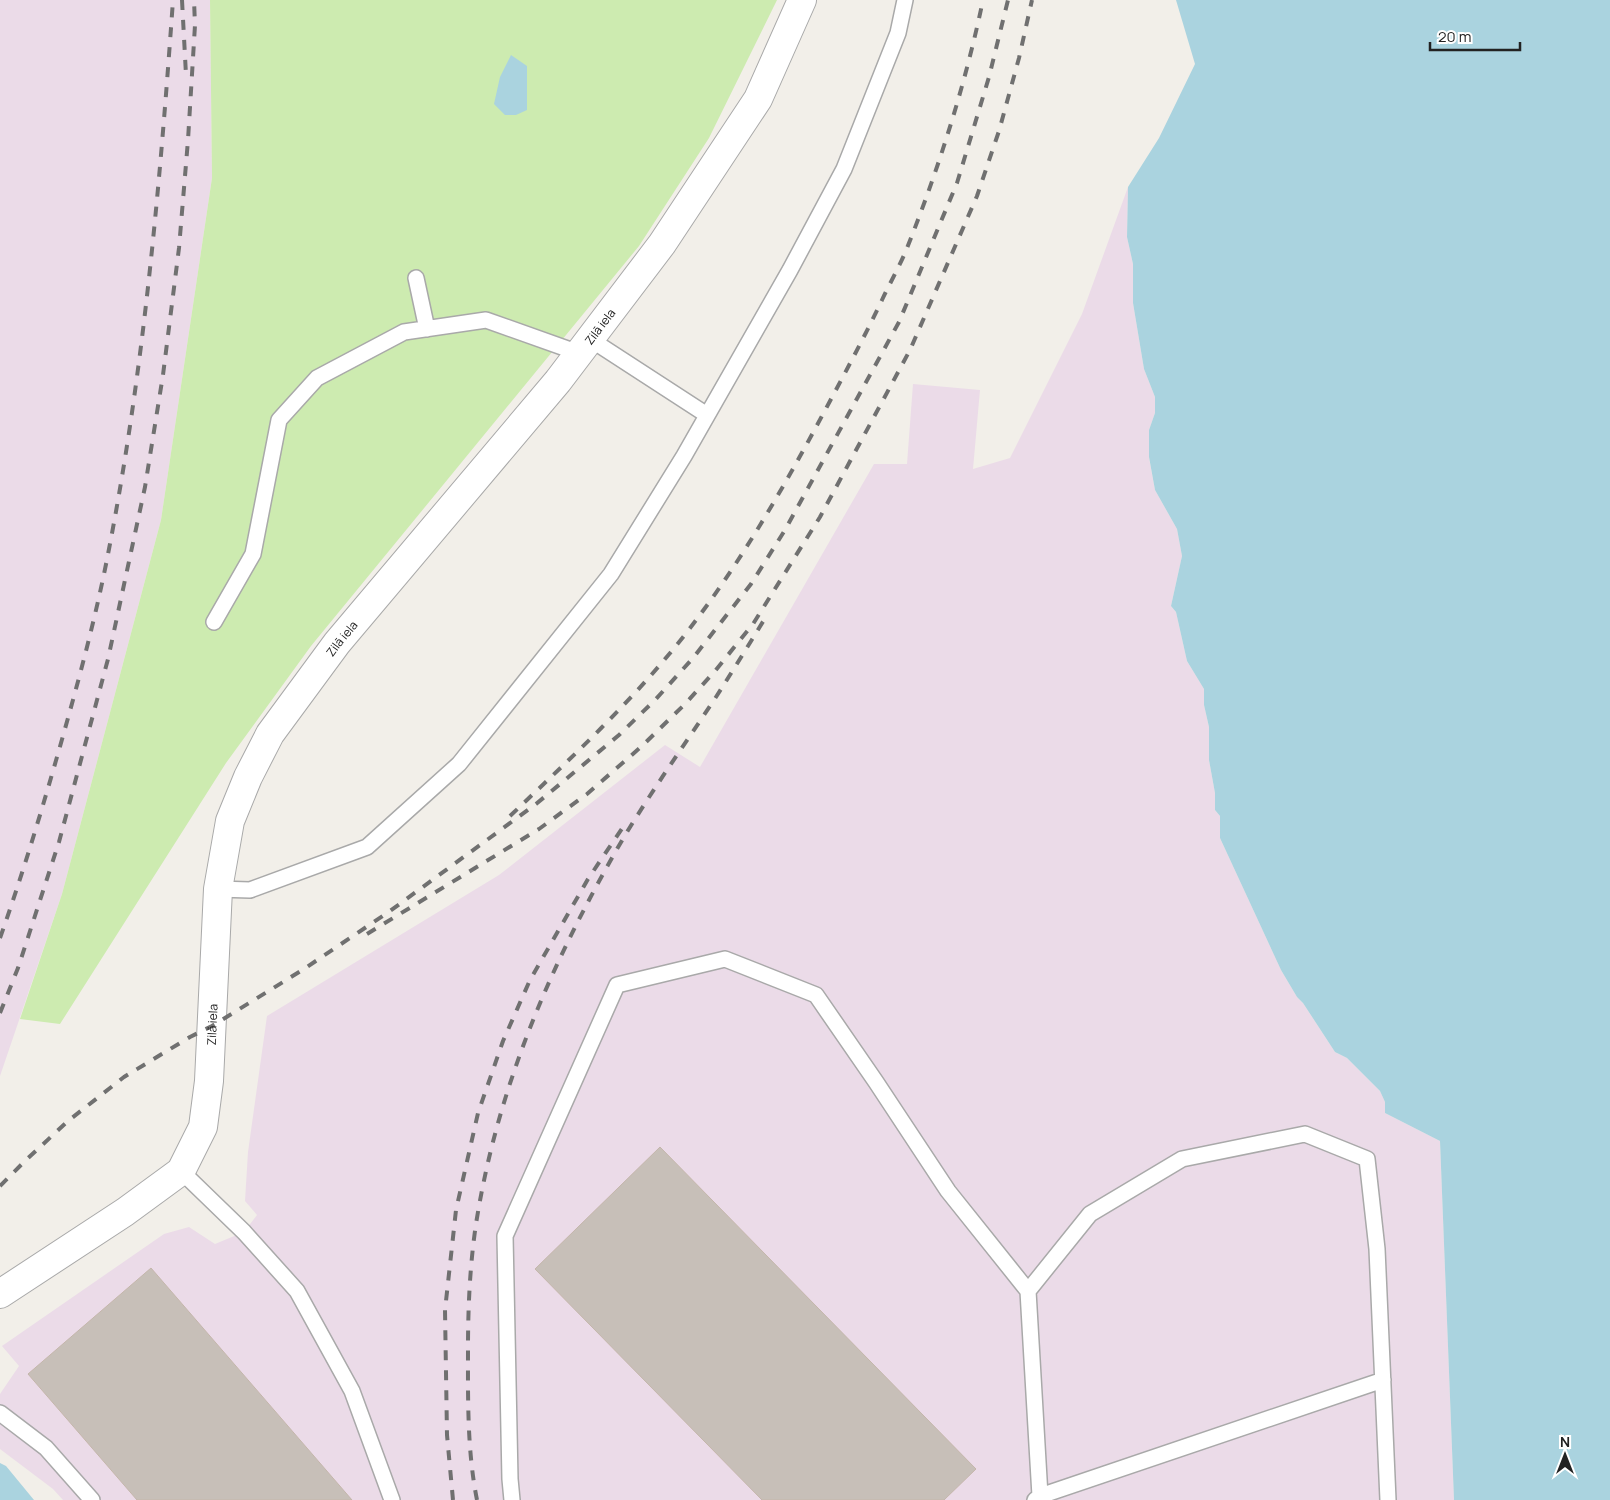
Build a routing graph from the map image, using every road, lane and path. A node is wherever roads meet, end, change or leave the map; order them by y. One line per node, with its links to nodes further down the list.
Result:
1 (802, 0): 5 (street, Zilā iela)
2 (905, 0): 6 (lane)
3 (416, 278): 4 (lane)
4 (427, 329): 5 (lane); 7 (lane)
5 (584, 347): 6 (lane); 8 (street, Zilā iela)
6 (707, 416): 8 (lane)
7 (214, 622)
8 (218, 888): 9 (street, Zilā iela)
9 (181, 1171): 11 (street, Zilā iela); 16 (lane)
10 (1028, 1291): 12 (lane); 14 (lane); 17 (lane)
11 (0, 1294)
12 (1383, 1380): 14 (lane); 18 (lane)
13 (0, 1413): 15 (lane)
14 (1037, 1498)
15 (92, 1500)
16 (392, 1500)
17 (512, 1500)
18 (1388, 1500)

